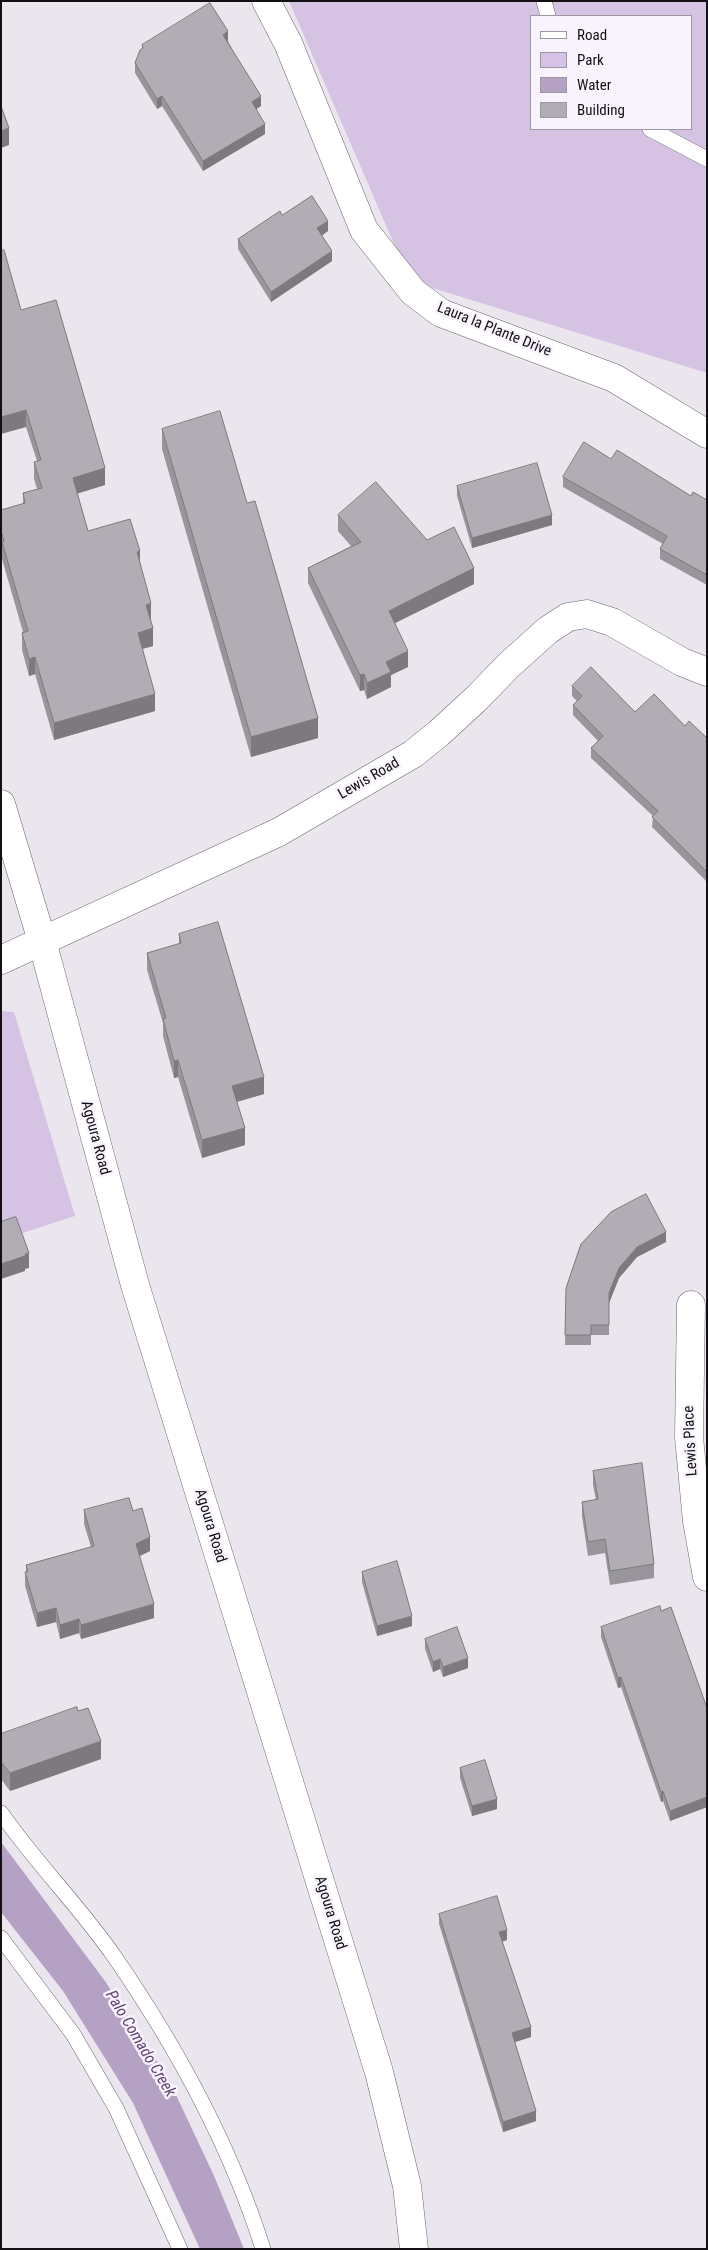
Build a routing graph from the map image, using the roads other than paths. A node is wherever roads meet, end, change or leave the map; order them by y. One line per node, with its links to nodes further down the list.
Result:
1 (266, 1): 6 (street, Laura la Plante Drive)
2 (544, 1): 3 (lane)
3 (548, 15)
4 (652, 130): 5 (lane)
5 (707, 159)
6 (707, 434)
7 (707, 672): 9 (street, Lewis Road)
8 (1, 804): 9 (street, Agoura Road)
9 (42, 941): 10 (street, Lewis Road); 17 (street, Agoura Road)
10 (1, 960)
11 (691, 1305): 12 (street, Lewis Place)
12 (707, 1577)
13 (1, 1813): 16 (lane)
14 (1, 1938): 15 (lane)
15 (180, 2249)
16 (263, 2249)
17 (414, 2249)

